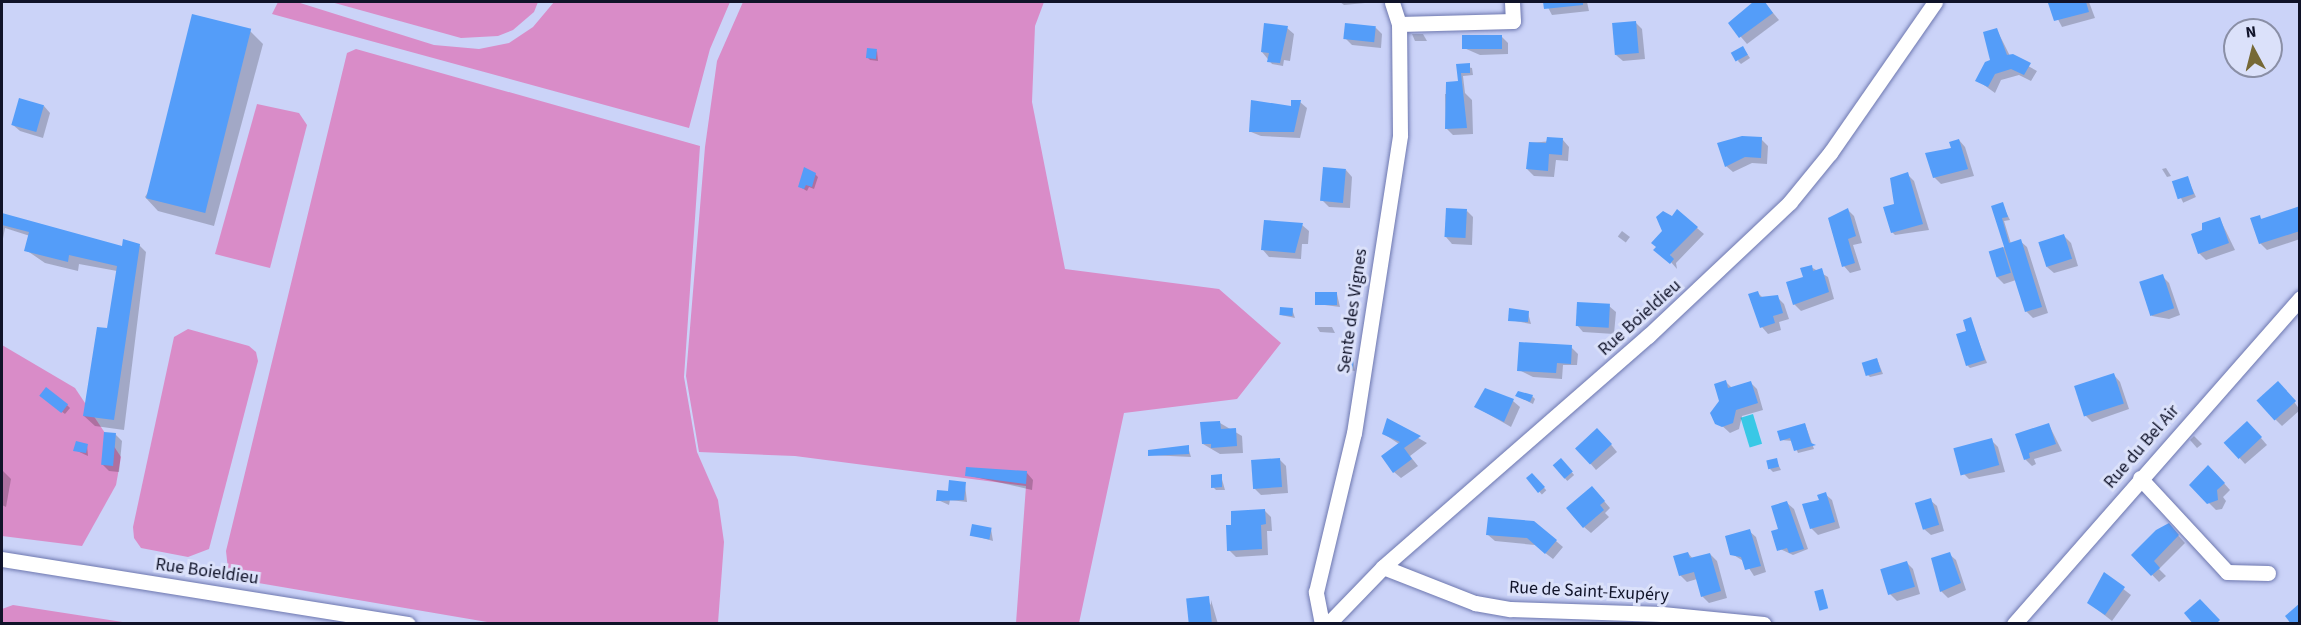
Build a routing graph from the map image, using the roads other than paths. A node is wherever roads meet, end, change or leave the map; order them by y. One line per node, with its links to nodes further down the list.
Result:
1 (1392, 2): 4 (street, Sente des Vignes)
2 (1512, 2): 4 (street)
3 (1935, 2): 8 (street, Rue Boieldieu)
4 (1399, 24): 11 (street, Sente des Vignes)
5 (2300, 298): 6 (street, Rue du Bel Air)
6 (2140, 478): 9 (street); 14 (street, Rue du Bel Air)
7 (2, 559): 10 (street, Rue Boieldieu)
8 (1383, 567): 12 (street, Rue Boieldieu); 13 (street, Rue de Saint-Exupéry)
9 (2268, 573)
10 (408, 624)
11 (1322, 624)
12 (1328, 624)
13 (1764, 624)
14 (2014, 624)

